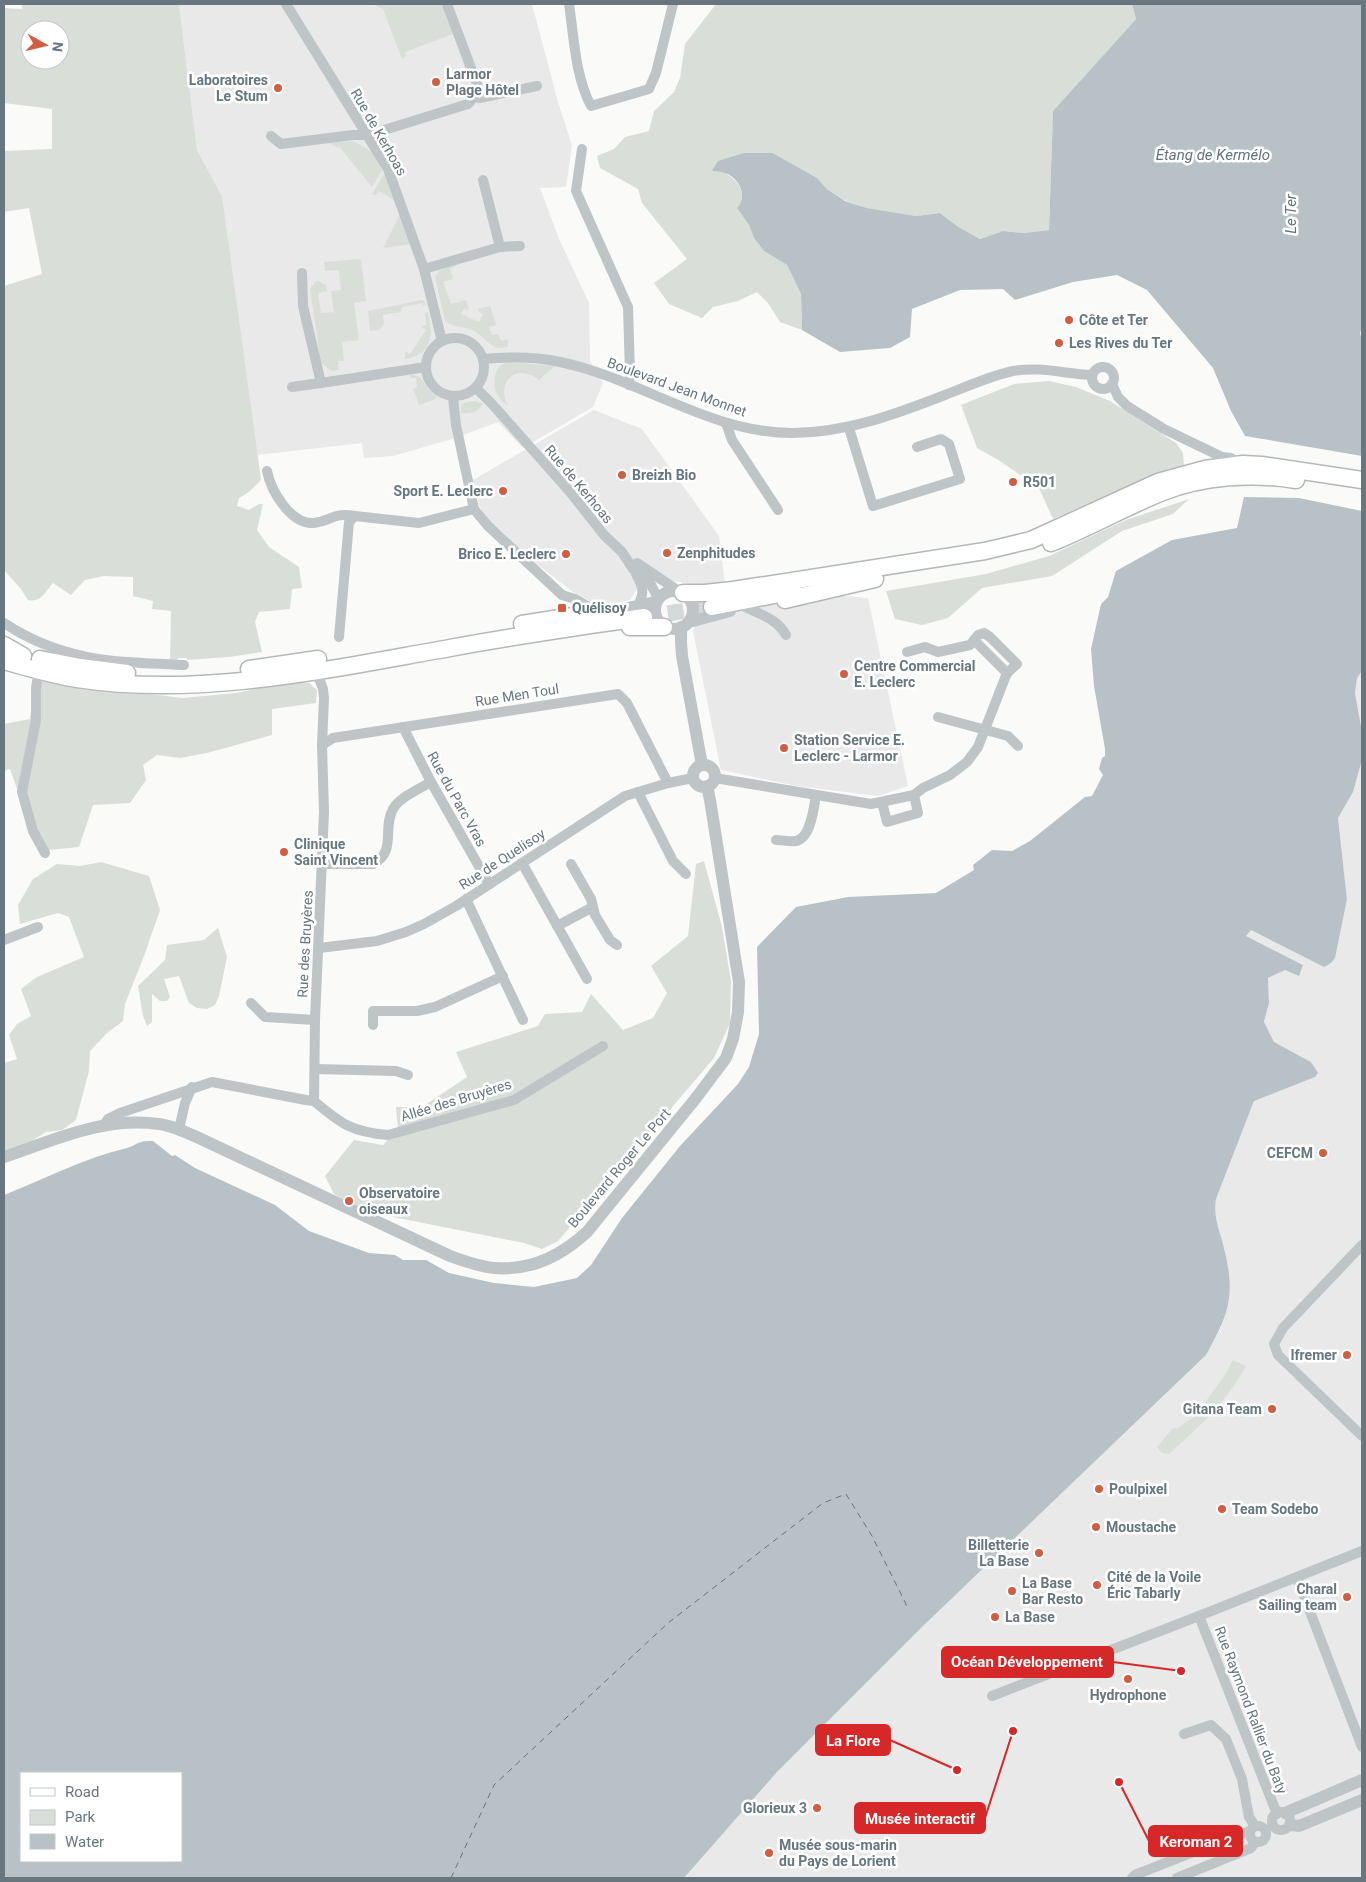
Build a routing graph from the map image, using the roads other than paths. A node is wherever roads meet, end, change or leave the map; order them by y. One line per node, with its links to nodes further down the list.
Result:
1 (286, 4): 7 (street, Rue de Kerhoas)
2 (447, 4): 6 (street)
3 (570, 4): 4 (street)
4 (673, 4)
5 (537, 86): 6 (street)
6 (475, 96): 7 (street)
7 (368, 135): 8 (street); 13 (street, Rue de Kerhoas)
8 (271, 136)
9 (582, 149): 21 (street)
10 (483, 180): 12 (street)
11 (520, 246): 12 (street)
12 (500, 247): 13 (street)
13 (424, 269): 15 (street, Rue de Kerhoas)
14 (302, 273): 19 (street)
15 (442, 341): 16 (street); 17 (street)
16 (483, 359): 21 (street, Boulevard Jean Monnet); 23 (street)
17 (426, 366): 19 (street); 24 (street)
18 (1092, 375): 20 (street); 20 (street); 26 (street, Boulevard Jean Monnet)
19 (322, 382): 22 (street)
20 (1112, 384): 28 (street)
21 (629, 385): 25 (street, Boulevard Jean Monnet)
22 (292, 387)
23 (476, 388): 24 (street); 35 (street, Rue de Kerhoas)
24 (453, 397): 32 (street)
25 (726, 423): 26 (street, Boulevard Jean Monnet); 33 (street)
26 (849, 428): 27 (street)
27 (917, 447)
28 (1243, 470): 30 (main road); 31 (main road); 37 (main road)
29 (268, 472): 34 (street)
30 (1362, 480)
31 (1362, 490)
32 (474, 509): 34 (street); 42 (street)
33 (778, 510)
34 (355, 516): 47 (street)
35 (622, 552): 36 (street, Rue de Kerhoas); 38 (street, Rue de Kerhoas)
36 (633, 568): 40 (street); 40 (street, Rue de Kerhoas)
37 (874, 574): 38 (main road); 39 (main road); 41 (main road)
38 (680, 592): 40 (street); 44 (street)
39 (712, 604)
40 (648, 607): 42 (street); 45 (street); 49 (main road)
41 (746, 607): 44 (street); 46 (street)
42 (598, 612): 49 (main road)
43 (4, 623): 54 (street)
44 (685, 625): 45 (street); 62 (street)
45 (664, 627): 49 (main road)
46 (786, 635)
47 (339, 638)
48 (4, 645): 52 (main road)
49 (418, 648): 52 (main road); 56 (main road)
50 (4, 651): 52 (main road)
51 (907, 652): 59 (street)
52 (23, 656)
53 (4, 662): 55 (main road)
54 (184, 665)
55 (40, 670): 56 (main road); 72 (street)
56 (306, 672): 60 (street, Rue des Bruyères)
57 (938, 717): 59 (street)
58 (403, 727): 60 (street, Rue Men Toul); 64 (street, Rue du Parc Vras); 66 (street, Rue Men Toul)
59 (985, 730): 61 (street); 69 (street)
60 (322, 745): 74 (street, Rue des Bruyères)
61 (1018, 746)
62 (702, 765): 63 (street); 65 (street)
63 (693, 778): 65 (street); 66 (street, Rue de Quelisoy)
64 (431, 782): 74 (street); 77 (street, Rue du Parc Vras)
65 (711, 782): 68 (street); 97 (street, Boulevard Roger Le Port)
66 (668, 783): 67 (street, Rue de Quelisoy)
67 (638, 792): 73 (street, Rue de Quelisoy); 76 (street)
68 (816, 795): 70 (street); 71 (street)
69 (914, 795): 70 (street); 70 (street)
70 (882, 802)
71 (776, 840)
72 (45, 853)
73 (522, 862): 77 (street, Rue de Quelisoy); 80 (street)
74 (322, 864): 84 (street, Rue des Bruyères)
75 (571, 864): 79 (street)
76 (686, 874)
77 (489, 884): 78 (street, Rue de Quelisoy)
78 (466, 899): 84 (street, Rue de Quelisoy); 85 (street)
79 (593, 907): 80 (street); 83 (street)
80 (557, 926): 86 (street)
81 (38, 927): 82 (street)
82 (4, 940)
83 (617, 945)
84 (319, 948): 88 (street, Rue des Bruyères)
85 (503, 976): 89 (street); 90 (street)
86 (587, 979)
87 (251, 1003): 88 (street)
88 (315, 1020): 92 (street, Rue des Bruyères)
89 (523, 1020)
90 (373, 1025)
91 (603, 1046): 95 (street, Allée des Bruyères)
92 (315, 1069): 93 (street); 95 (street, Rue des Bruyères)
93 (408, 1075)
94 (192, 1087): 95 (street); 96 (street); 97 (street)
95 (314, 1101)
96 (104, 1125): 97 (street, Boulevard Roger Le Port); 98 (street, Boulevard Roger Le Port)
97 (179, 1129)
98 (4, 1158)
99 (1362, 1245): 100 (street)
100 (1362, 1436)
101 (1362, 1551): 102 (street)
102 (1297, 1578): 103 (street); 106 (street)
103 (1199, 1616): 104 (street); 110 (street, Rue Raymond Rallier du Baty)
104 (992, 1696)
105 (1184, 1734): 111 (street)
106 (1362, 1747)
107 (1362, 1780): 108 (street); 110 (street)
108 (1362, 1791)
109 (1362, 1800): 110 (street)
110 (1280, 1820): 111 (street); 111 (street)
111 (1255, 1831): 112 (street); 113 (street)
112 (1132, 1878)
113 (1177, 1878)

